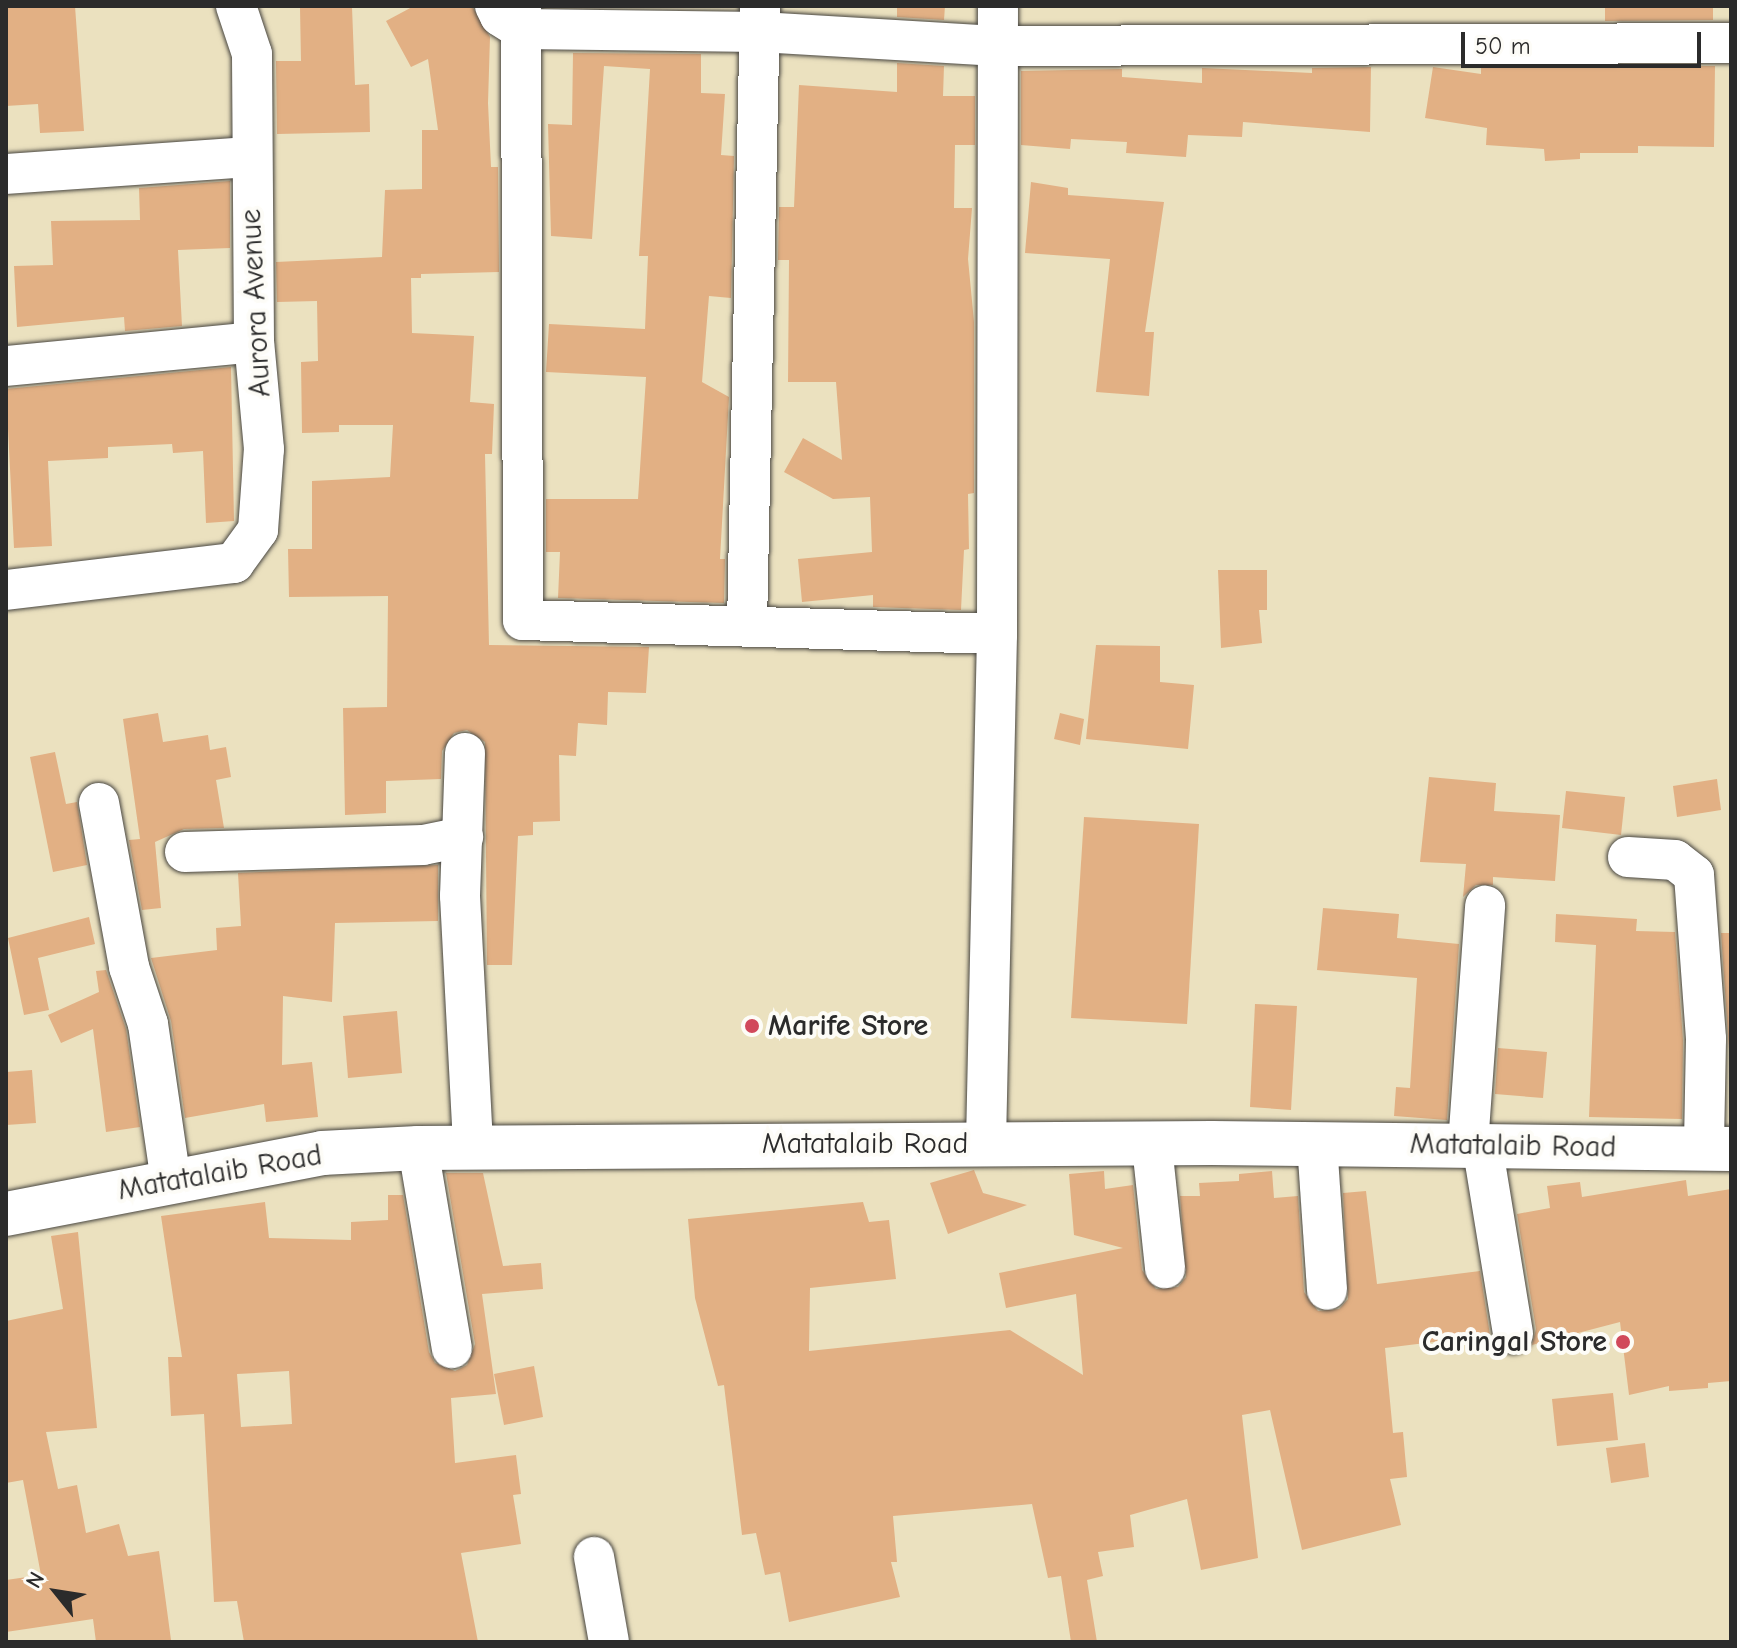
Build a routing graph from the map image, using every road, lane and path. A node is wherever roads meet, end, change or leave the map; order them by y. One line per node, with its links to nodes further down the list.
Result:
1 (236, 6): 7 (street, Aurora Avenue)
2 (998, 6): 6 (street)
3 (512, 14): 4 (street); 12 (street)
4 (760, 19): 6 (street); 12 (street)
5 (1731, 43): 6 (street)
6 (998, 46): 13 (street)
7 (250, 157): 8 (street); 9 (street, Aurora Avenue)
8 (6, 174)
9 (254, 342): 10 (street); 11 (street, Aurora Avenue)
10 (6, 366)
11 (6, 590)
12 (747, 626): 13 (street)
13 (997, 634): 20 (street)
14 (465, 753): 16 (street)
15 (99, 803): 27 (street)
16 (463, 837): 17 (street); 24 (street)
17 (185, 852)
18 (1628, 857): 26 (street)
19 (1485, 906): 22 (street)
20 (986, 1143): 23 (main road, Matatalaib Road); 24 (main road, Matatalaib Road)
21 (1317, 1143): 22 (main road, Matatalaib Road); 23 (main road, Matatalaib Road); 30 (street)
22 (1475, 1144): 26 (main road, Matatalaib Road); 31 (street)
23 (1152, 1146): 29 (street)
24 (473, 1147): 25 (main road, Matatalaib Road)
25 (418, 1148): 27 (main road, Matatalaib Road); 32 (street)
26 (1718, 1149)
27 (171, 1181): 28 (main road, Matatalaib Road)
28 (6, 1214)
29 (1165, 1268)
30 (1327, 1290)
31 (1513, 1333)
32 (452, 1348)
33 (594, 1557): 34 (street)
34 (609, 1642)

